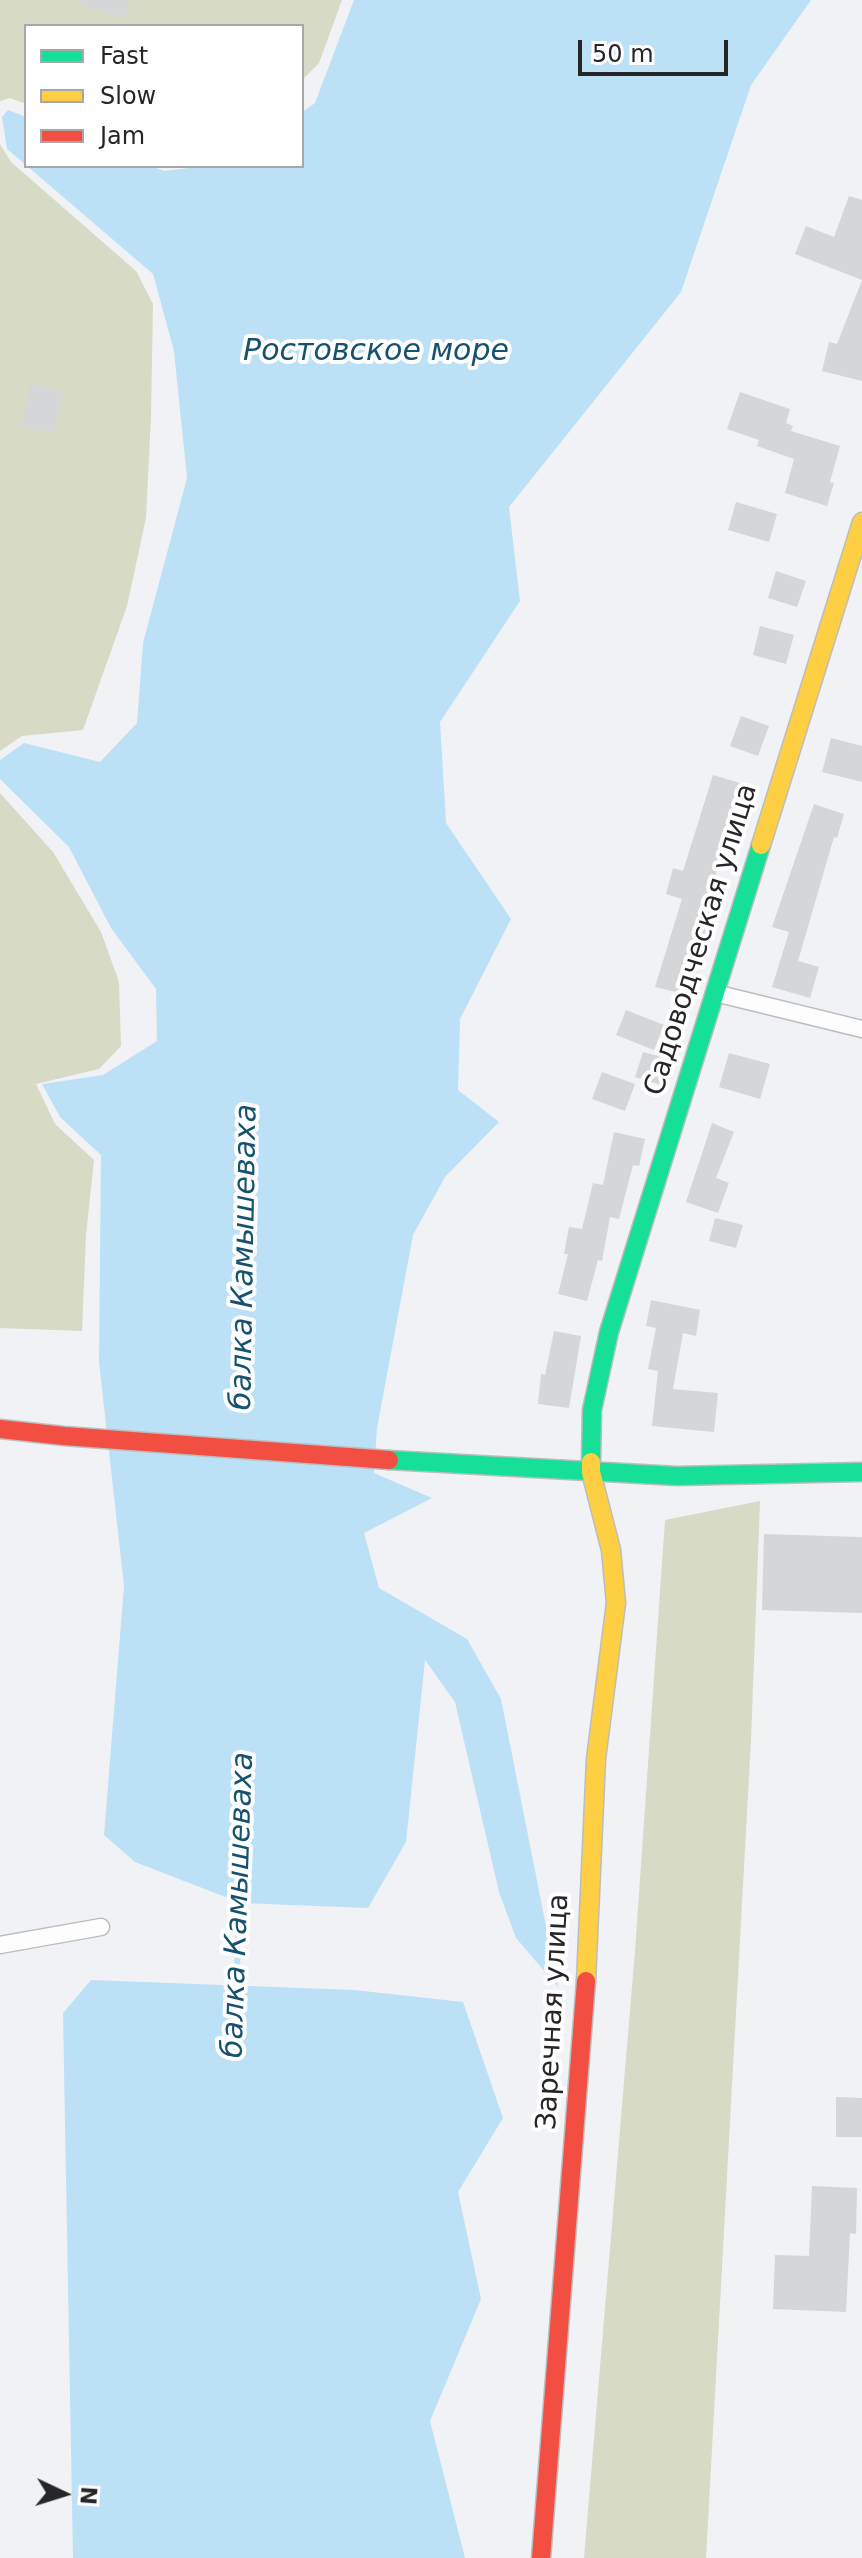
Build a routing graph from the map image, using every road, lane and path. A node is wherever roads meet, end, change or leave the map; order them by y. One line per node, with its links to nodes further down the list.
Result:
1 (862, 522): 2 (street, Садоводческая улица)
2 (715, 993): 3 (street); 5 (street, Садоводческая улица)
3 (862, 1029)
4 (0, 1429): 5 (street)
5 (591, 1472): 6 (street); 9 (street, Заречная улица)
6 (862, 1472)
7 (101, 1927): 8 (street)
8 (0, 1945)
9 (541, 2558)

